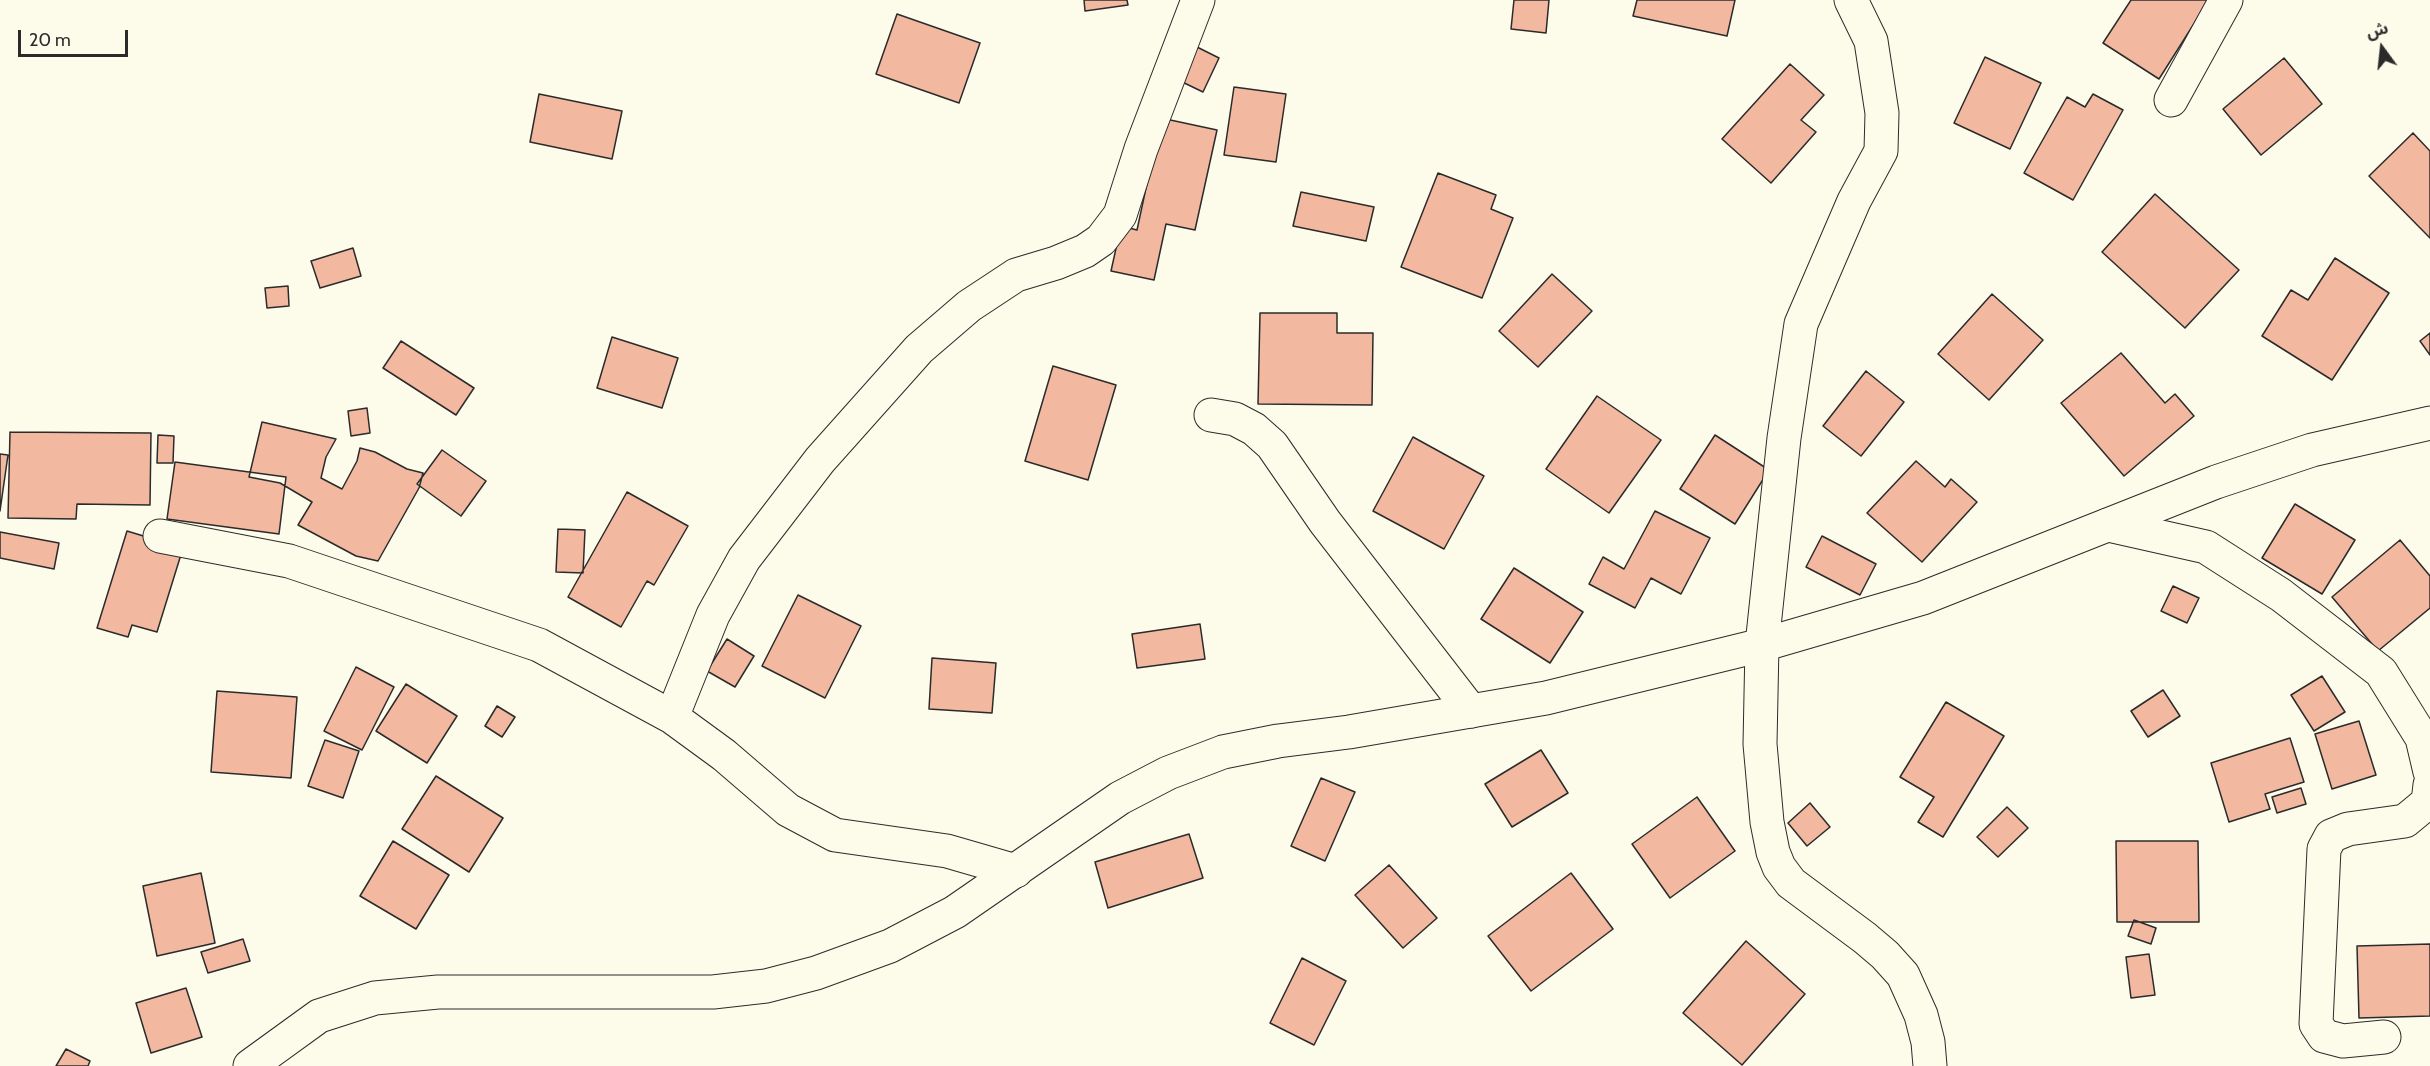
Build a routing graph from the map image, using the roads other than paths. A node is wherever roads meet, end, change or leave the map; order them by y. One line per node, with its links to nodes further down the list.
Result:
1 (1198, 0): 11 (street)
2 (1851, 0): 9 (street)
3 (2226, 0): 4 (street)
4 (2171, 100)
5 (1211, 415): 10 (street)
6 (2430, 423): 7 (street)
7 (2108, 525): 9 (street); 12 (street)
8 (160, 536): 11 (street)
9 (1762, 645): 10 (street); 17 (street)
10 (1471, 711): 14 (street)
11 (672, 717): 14 (street)
12 (2430, 772)
13 (2430, 785): 15 (street)
14 (1016, 871): 16 (street)
15 (2384, 1037)
16 (250, 1066)
17 (1930, 1066)

